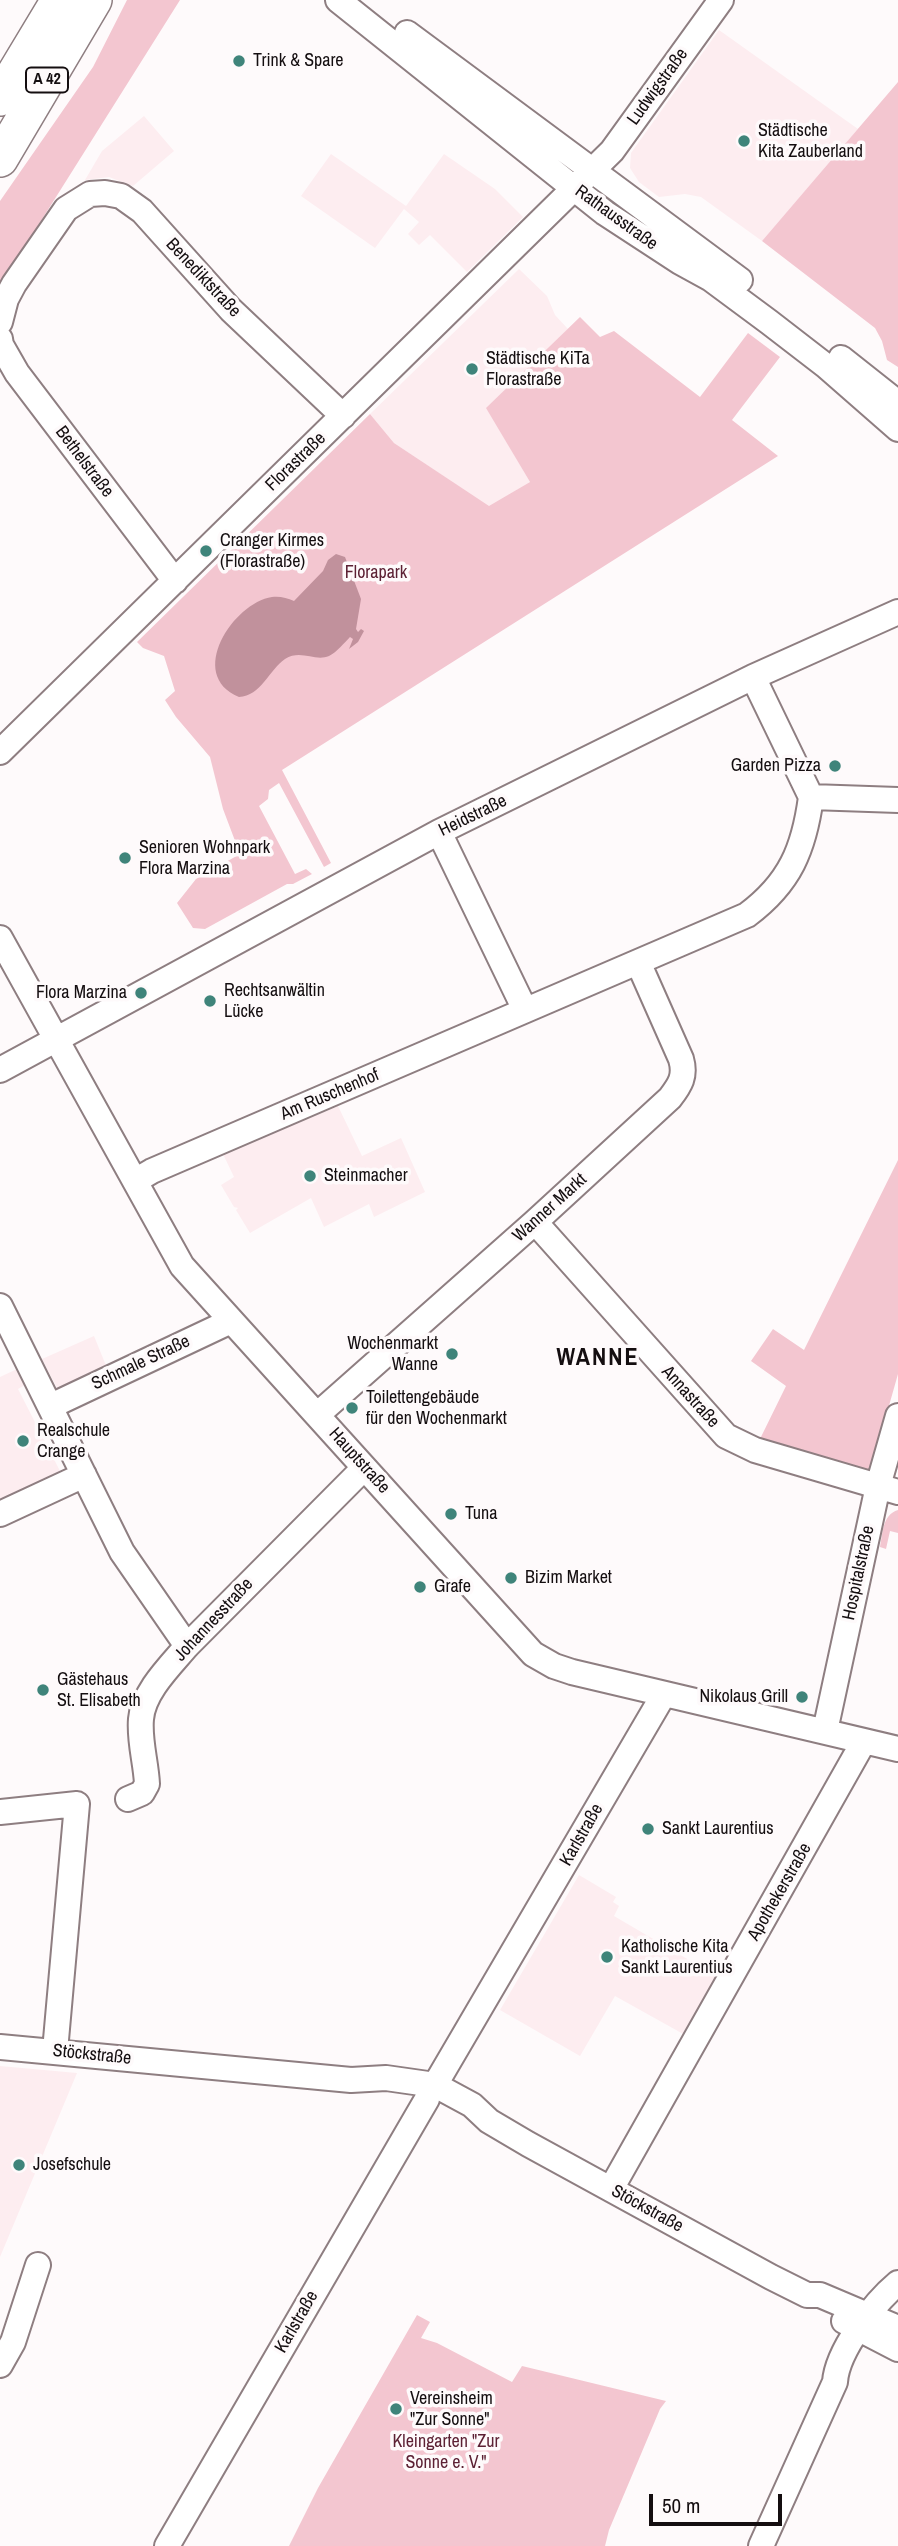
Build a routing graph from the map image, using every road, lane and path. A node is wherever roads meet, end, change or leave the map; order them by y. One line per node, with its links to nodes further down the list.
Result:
1 (60, 0): 6 (highway, A 42)
2 (93, 0): 7 (highway, A 42)
3 (338, 0): 8 (street, Rathausstraße)
4 (363, 0): 8 (street, Rathausstraße)
5 (720, 0): 8 (street, Ludwigstraße)
6 (0, 98)
7 (0, 159)
8 (584, 181): 11 (street, Rathausstraße); 12 (street, Florastraße); 13 (street, Rathausstraße)
9 (0, 322): 12 (street, Benediktstraße)
10 (0, 339): 14 (street, Bethelstraße)
11 (898, 403)
12 (343, 416): 14 (street, Florastraße)
13 (898, 429)
14 (175, 581): 17 (street, Florastraße)
15 (898, 612): 16 (street, Heidstraße)
16 (753, 677): 18 (street); 20 (street, Heidstraße)
17 (0, 752)
18 (811, 797): 19 (street); 22 (street, Am Ruschenhof)
19 (898, 800)
20 (439, 832): 23 (street); 24 (street, Heidstraße)
21 (0, 939): 24 (street, Hauptstraße)
22 (638, 962): 23 (street, Am Ruschenhof); 27 (street, Wanner Markt)
23 (525, 1010): 26 (street, Am Ruschenhof)
24 (57, 1039): 25 (street, Heidstraße); 26 (street, Hauptstraße)
25 (0, 1070)
26 (135, 1181): 29 (street, Hauptstraße)
27 (535, 1223): 31 (street, Wanner Markt); 35 (street, Annastraße)
28 (0, 1306): 30 (street)
29 (231, 1321): 30 (street, Schmale Straße); 31 (street, Hauptstraße)
30 (51, 1406): 34 (street)
31 (317, 1415): 33 (street, Hauptstraße)
32 (898, 1416): 35 (street, Hospitalstraße)
33 (365, 1468): 37 (street, Johannesstraße); 38 (street, Hauptstraße)
34 (83, 1475): 36 (street); 37 (street)
35 (888, 1489): 39 (street, Hospitalstraße)
36 (0, 1514)
37 (187, 1646): 42 (street, Johannesstraße)
38 (664, 1694): 39 (street, Hauptstraße); 46 (street, Karlstraße)
39 (825, 1731): 40 (street, Hauptstraße)
40 (864, 1741): 41 (street, Hauptstraße); 47 (street, Apothekerstraße)
41 (898, 1749)
42 (128, 1799)
43 (0, 1812): 45 (street)
44 (0, 2047): 45 (street, Stöckstraße)
45 (55, 2051): 46 (street, Stöckstraße)
46 (431, 2092): 47 (street, Stöckstraße); 53 (street, Karlstraße)
47 (611, 2189): 50 (street, Stöckstraße)
48 (38, 2265): 52 (street)
49 (898, 2283): 50 (street)
50 (880, 2323): 51 (street, Stöckstraße); 54 (street)
51 (898, 2349)
52 (0, 2365)
53 (167, 2546)
54 (761, 2546)

